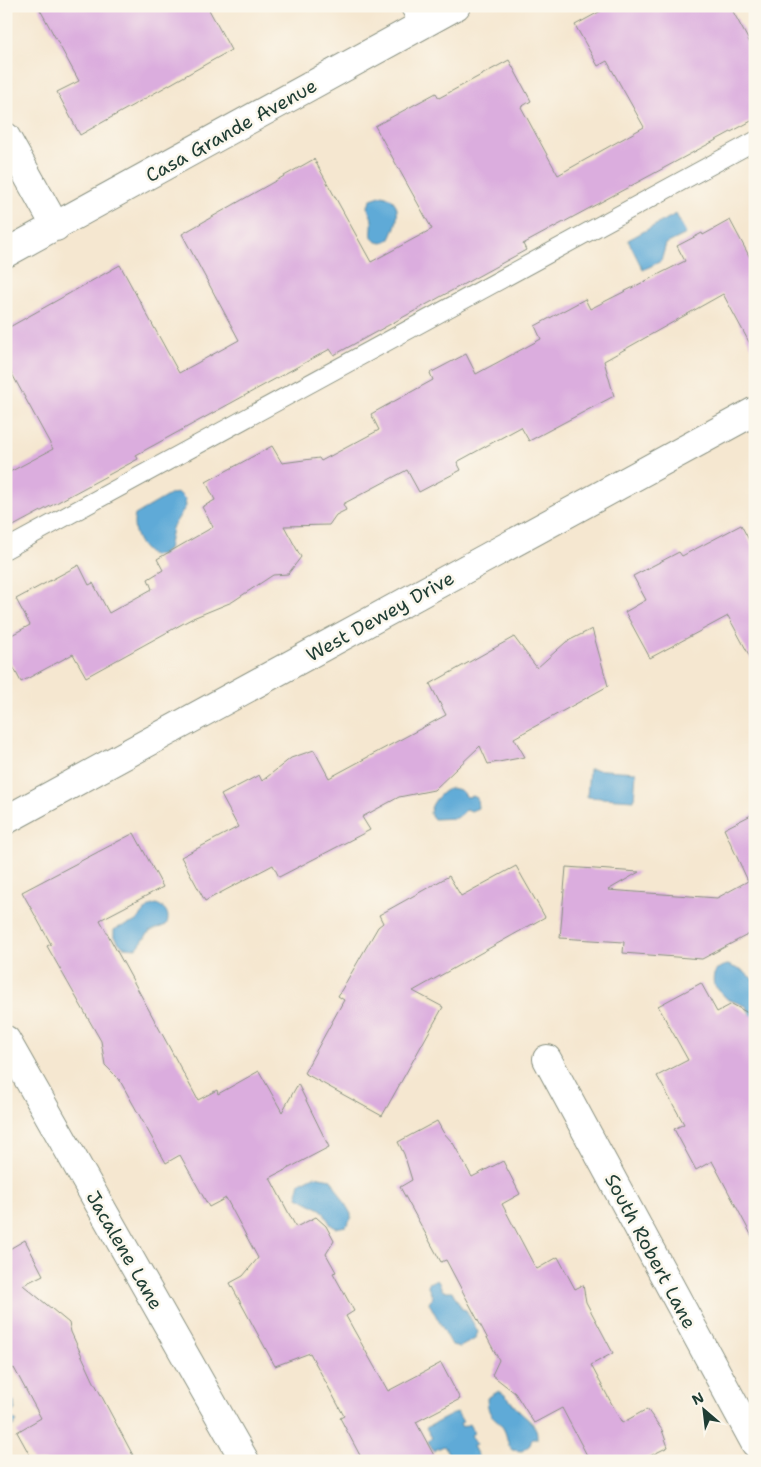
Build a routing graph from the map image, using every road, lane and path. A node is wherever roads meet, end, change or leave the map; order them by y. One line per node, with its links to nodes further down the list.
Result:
1 (456, 6): 2 (street, Casa Grande Avenue)
2 (414, 16): 5 (street, Casa Grande Avenue)
3 (6, 137): 5 (street)
4 (755, 141): 8 (lane)
5 (56, 226): 6 (street, Casa Grande Avenue)
6 (6, 253)
7 (755, 411): 9 (street, West Dewey Drive)
8 (6, 549)
9 (6, 820)
10 (6, 1040): 13 (street, Jacalene Lane)
11 (547, 1059): 12 (street, South Robert Lane)
12 (755, 1443)
13 (245, 1461)

